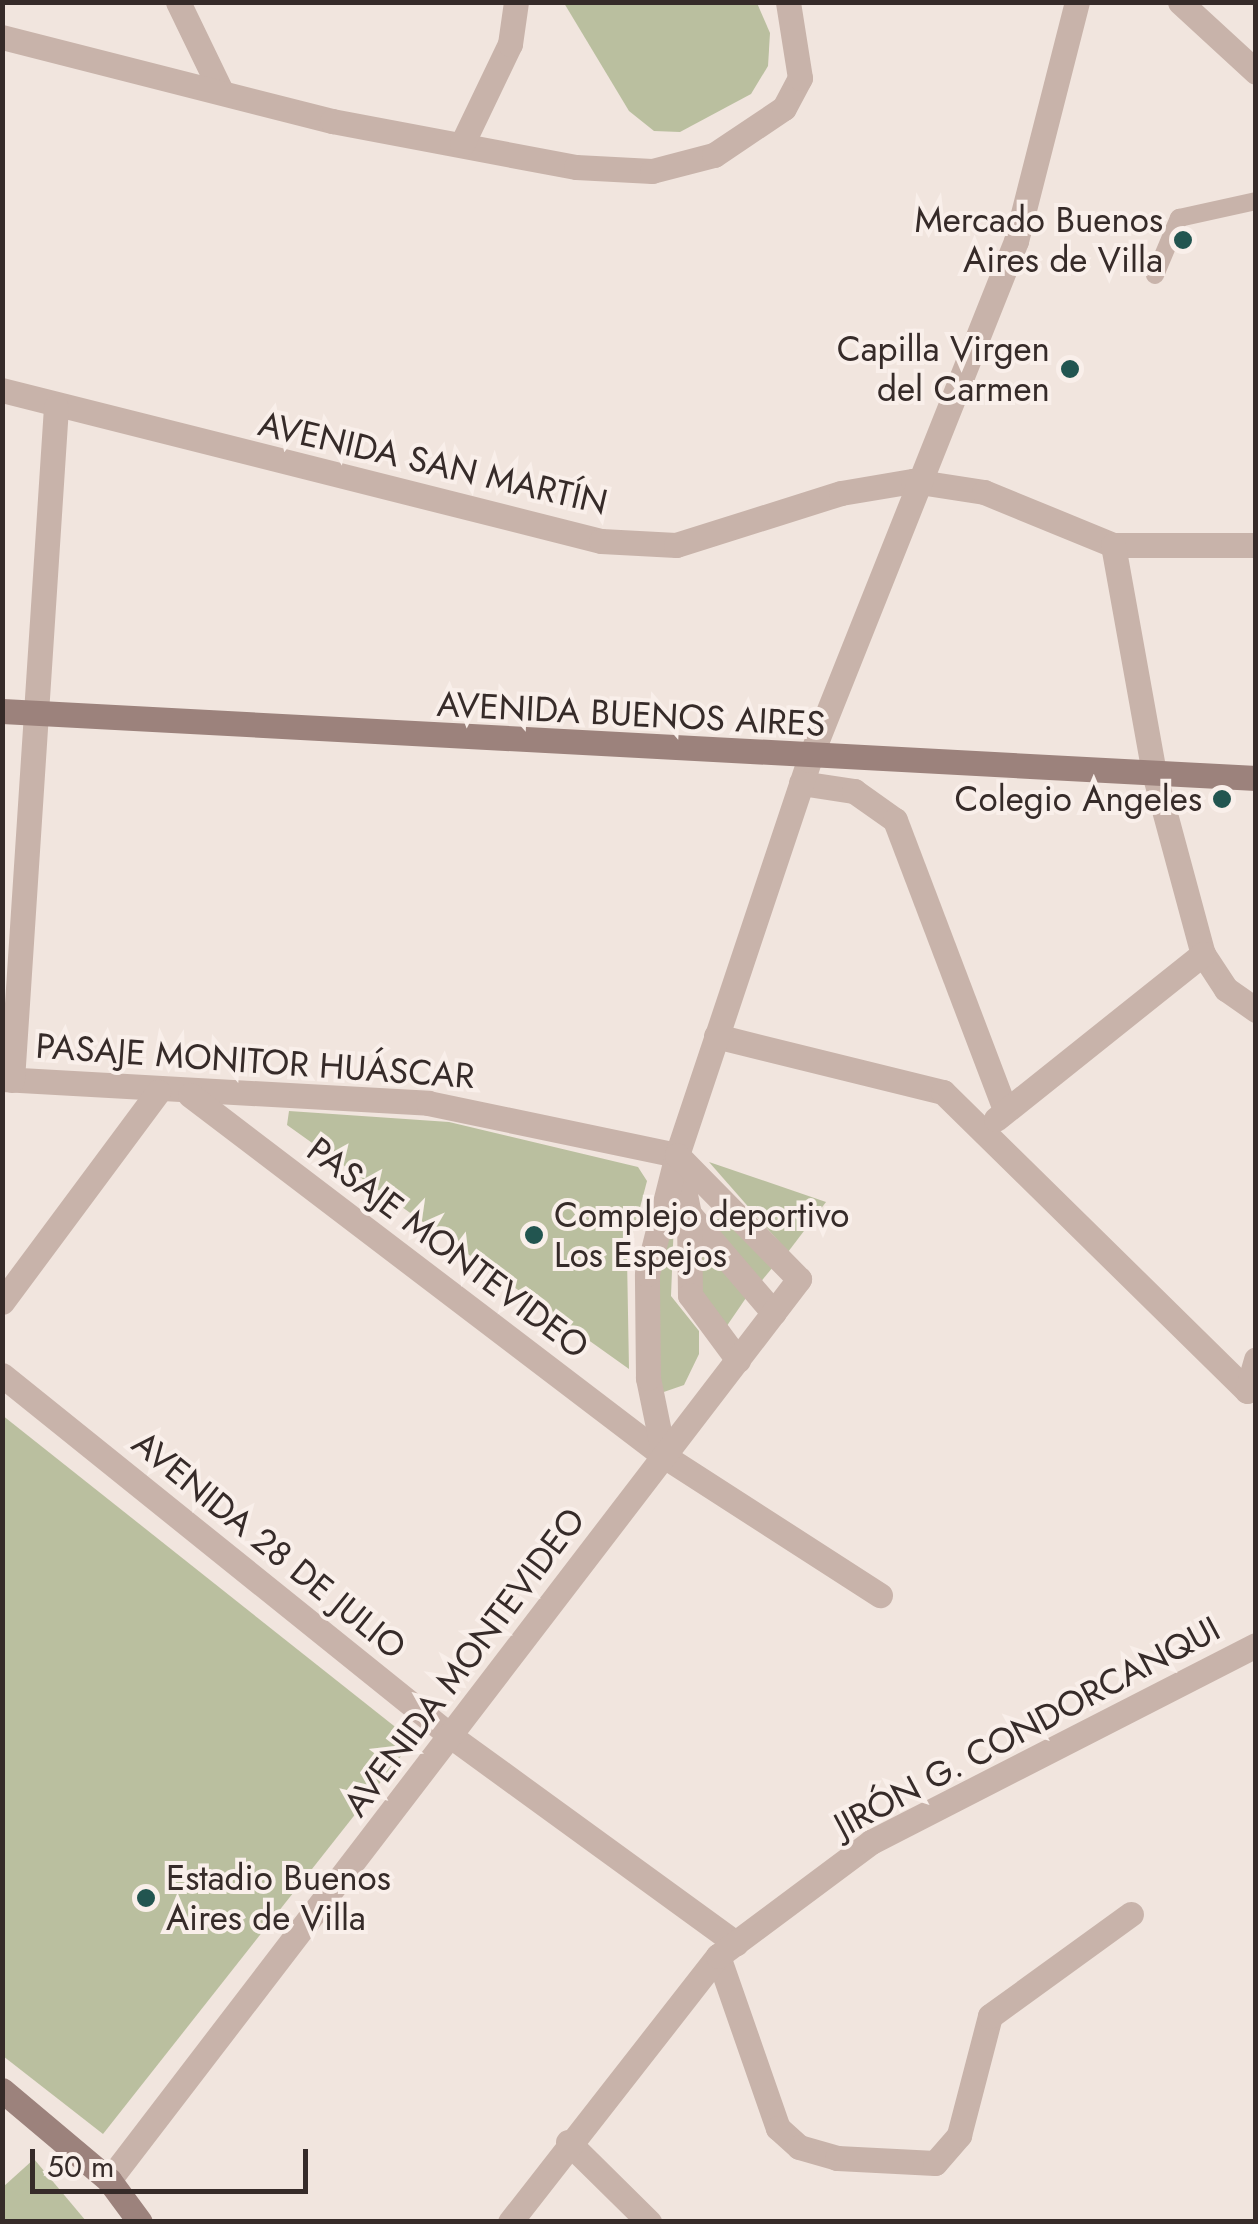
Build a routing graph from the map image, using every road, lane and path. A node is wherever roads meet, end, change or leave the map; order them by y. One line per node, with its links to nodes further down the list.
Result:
1 (178, 2): 8 (street)
2 (516, 2): 9 (street)
3 (788, 2): 9 (street)
4 (1076, 2): 14 (street)
5 (1180, 2): 7 (street)
6 (2, 37): 8 (street)
7 (1256, 72)
8 (220, 90): 9 (street)
9 (462, 144)
10 (1256, 201): 11 (lane)
11 (1155, 276)
12 (2, 390): 13 (street, AVENIDA SAN MARTÍN)
13 (56, 407): 14 (street, AVENIDA SAN MARTÍN); 18 (street)
14 (913, 481): 15 (street, AVENIDA SAN MARTÍN); 19 (street)
15 (1113, 545): 16 (street, AVENIDA SAN MARTÍN); 20 (street)
16 (1256, 545)
17 (2, 712): 18 (street, AVENIDA BUENOS AIRES)
18 (31, 713): 19 (street, AVENIDA BUENOS AIRES); 25 (street)
19 (805, 772): 20 (street, AVENIDA BUENOS AIRES); 24 (street); 28 (street)
20 (1154, 774): 21 (street, AVENIDA BUENOS AIRES); 22 (street)
21 (1256, 778)
22 (1203, 954): 23 (street); 28 (street)
23 (1256, 1010)
24 (716, 1036): 29 (street); 30 (street)
25 (7, 1080): 26 (street, PASAJE MONITOR HUÁSCAR)
26 (158, 1092): 27 (street, PASAJE MONITOR HUÁSCAR); 32 (street)
27 (190, 1095): 30 (street, PASAJE MONITOR HUÁSCAR); 38 (street, PASAJE MONTEVIDEO)
28 (1005, 1110): 29 (street)
29 (983, 1132): 37 (street)
30 (677, 1155): 31 (street); 33 (street, AVENIDA MONTEVIDEO); 38 (street)
31 (689, 1214): 33 (street); 35 (street)
32 (2, 1302)
33 (774, 1313): 35 (street, AVENIDA MONTEVIDEO)
34 (1256, 1359): 37 (street)
35 (738, 1360): 38 (street, AVENIDA MONTEVIDEO)
36 (2, 1375): 41 (street, AVENIDA 28 DE JULIO)
37 (1252, 1391)
38 (664, 1456): 39 (street, PASAJE MONTEVIDEO); 41 (street, AVENIDA MONTEVIDEO)
39 (880, 1595)
40 (1256, 1645): 43 (street, JIRÓN G. CONDORCANQUI)
41 (452, 1737): 43 (street, AVENIDA 28 DE JULIO); 46 (street, AVENIDA MONTEVIDEO)
42 (1132, 1914): 43 (street)
43 (727, 1950): 45 (street, JIRÓN G. CONDORCANQUI)
44 (2, 2090): 46 (street)
45 (568, 2142): 48 (street, JIRÓN G. CONDORCANQUI); 49 (street)
46 (109, 2180): 47 (street)
47 (140, 2222)
48 (510, 2222)
49 (649, 2222)

